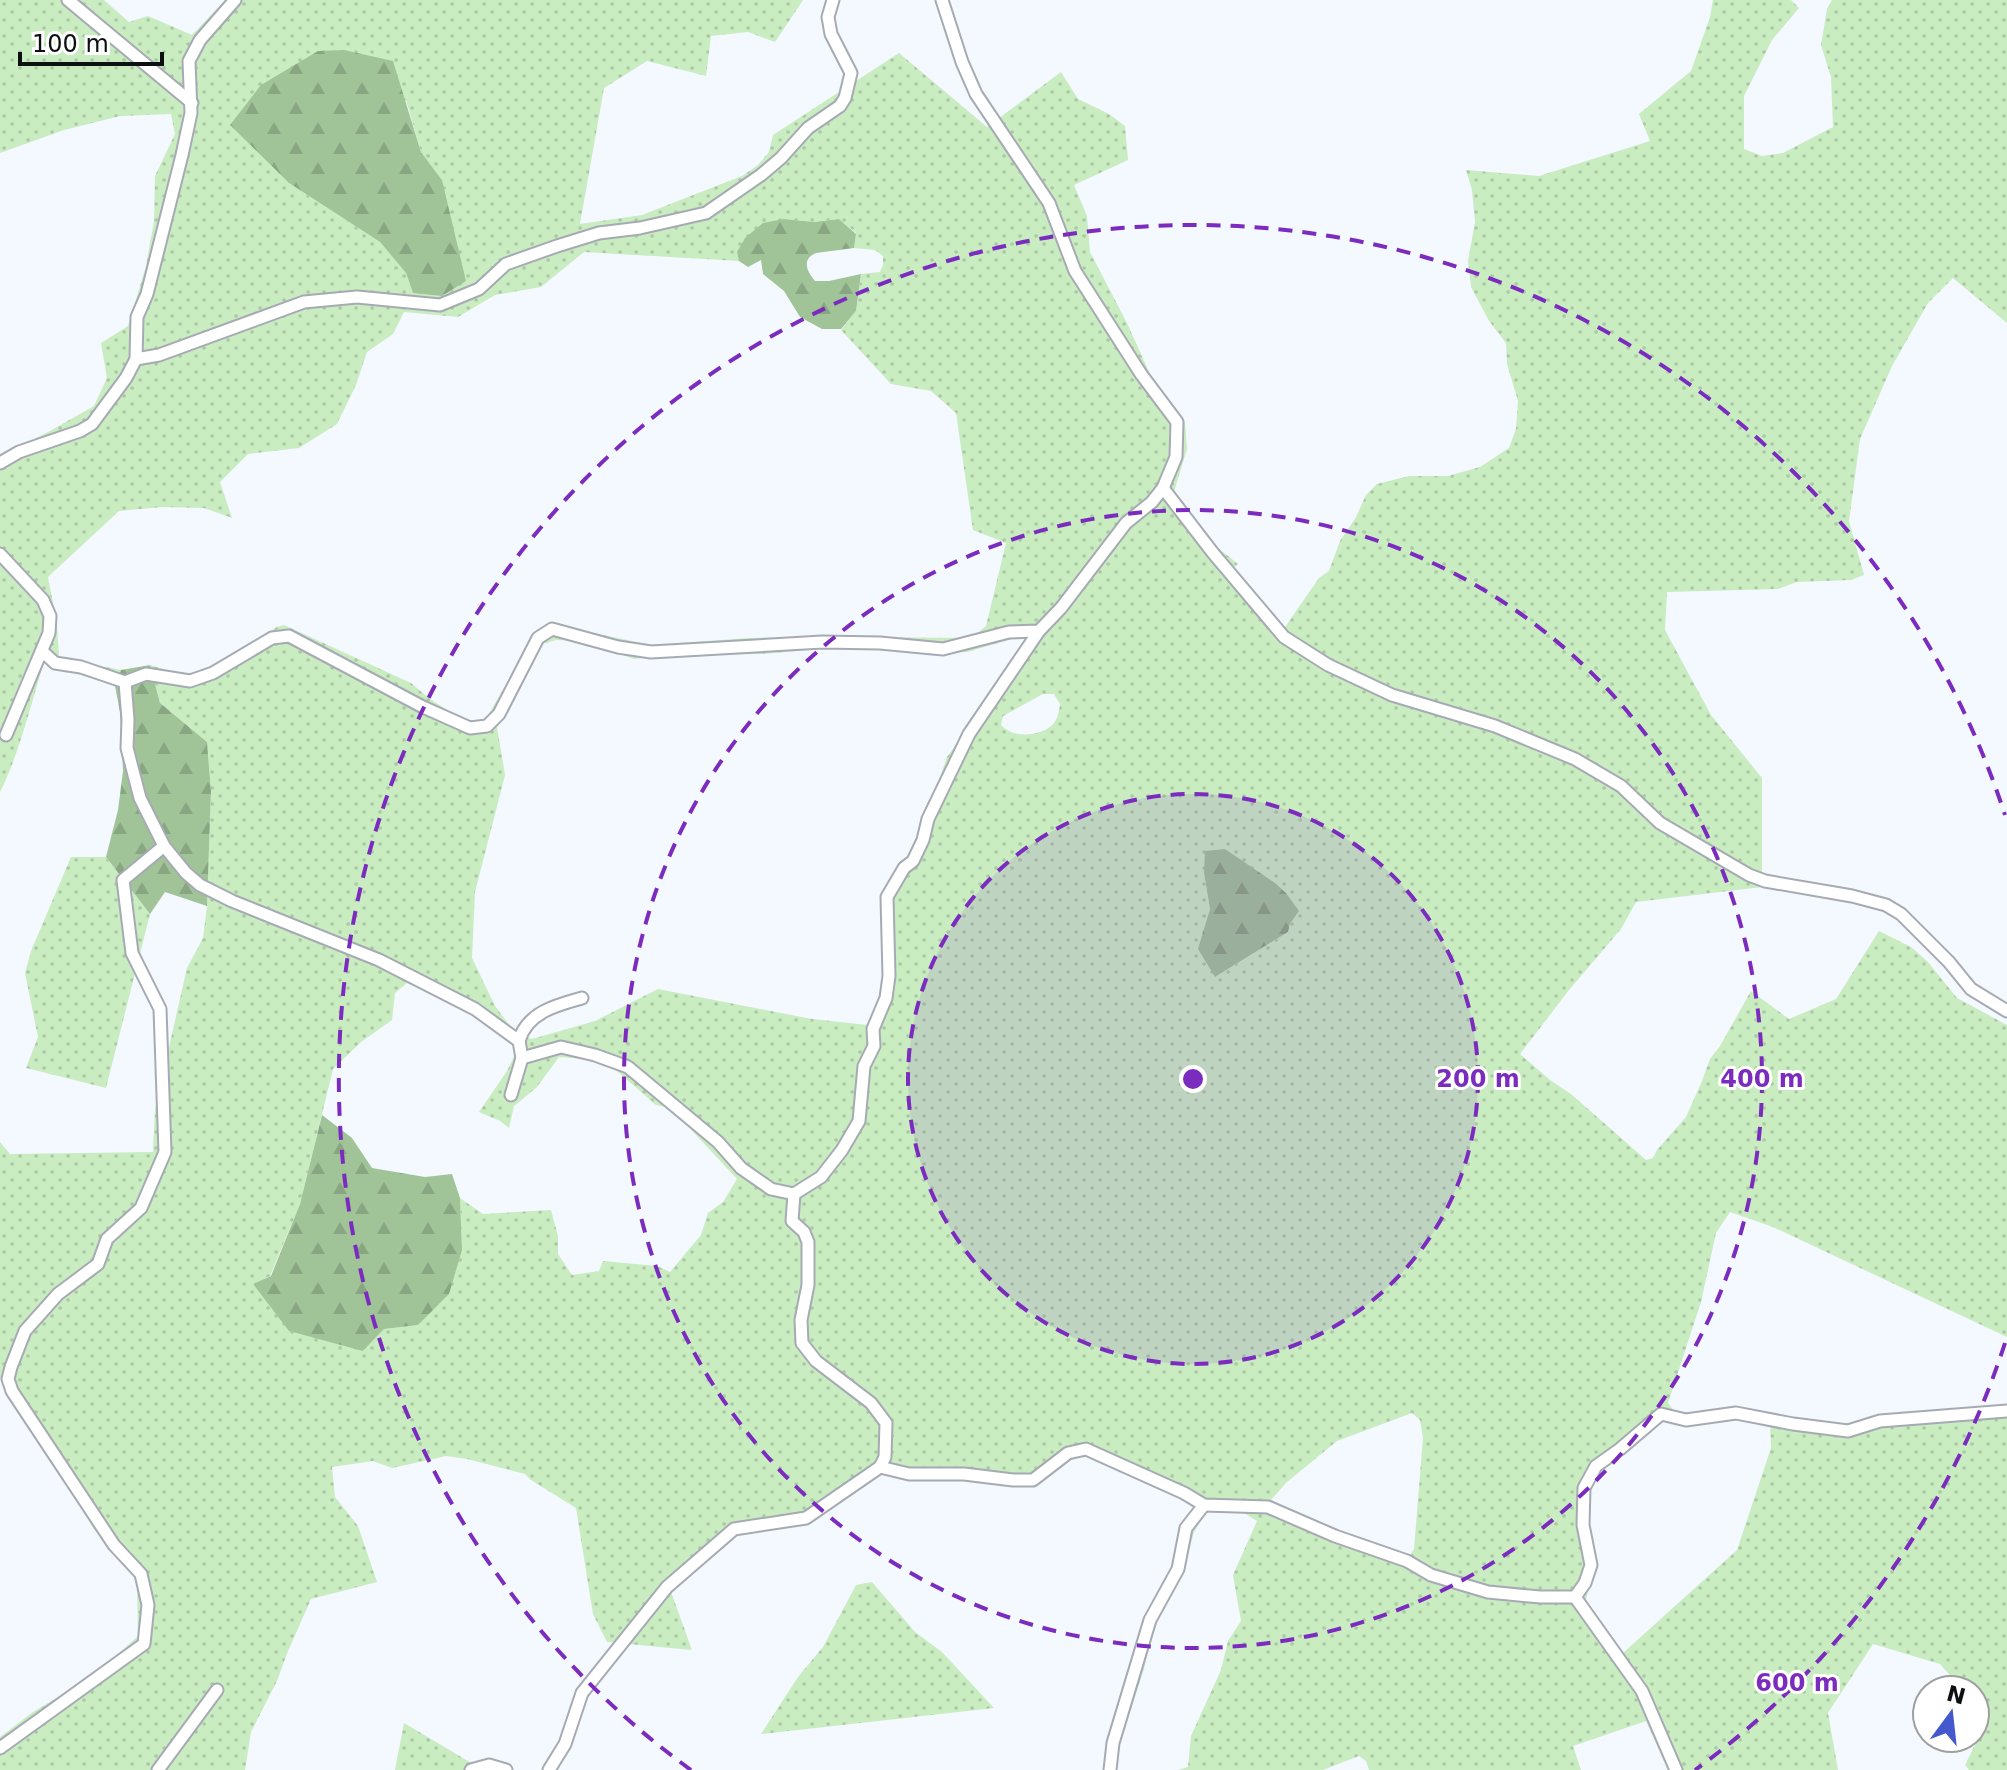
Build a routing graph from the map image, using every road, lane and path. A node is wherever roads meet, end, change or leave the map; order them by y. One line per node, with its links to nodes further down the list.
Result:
1 (68, 0): 5 (street)
2 (235, 0): 5 (street)
3 (833, 0): 6 (street)
4 (942, 0): 8 (street)
5 (192, 103): 6 (street)
6 (136, 359): 7 (street)
7 (0, 463)
8 (1163, 488): 10 (street); 16 (street)
9 (0, 554): 11 (street)
10 (1039, 631): 12 (street); 20 (street)
11 (42, 651): 12 (street); 13 (street)
12 (125, 682): 14 (street)
13 (6, 735)
14 (164, 846): 17 (street); 26 (street)
15 (582, 998): 17 (street)
16 (2007, 1011)
17 (519, 1041): 18 (street)
18 (522, 1058): 19 (street); 20 (street)
19 (511, 1095)
20 (794, 1194): 22 (street)
21 (2007, 1411): 24 (street)
22 (880, 1467): 23 (street); 30 (street)
23 (1204, 1505): 24 (street); 31 (street)
24 (1575, 1597): 32 (street)
25 (217, 1690): 27 (street)
26 (0, 1748)
27 (158, 1770)
28 (471, 1770): 29 (street)
29 (506, 1770)
30 (549, 1770)
31 (1110, 1770)
32 (1676, 1770)

